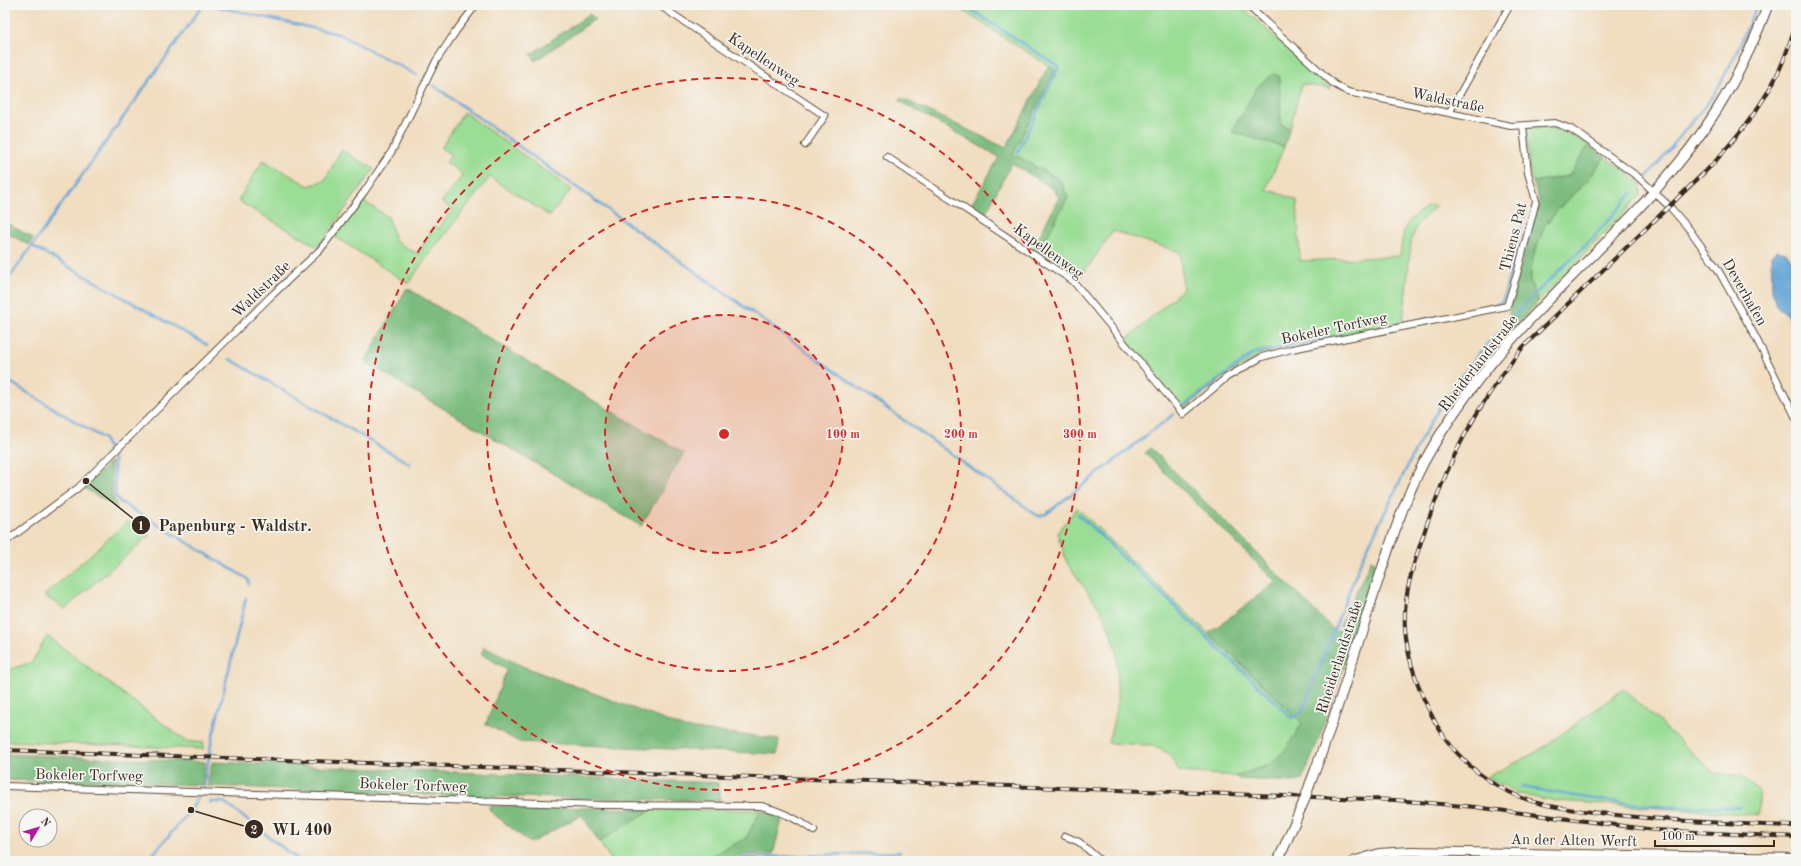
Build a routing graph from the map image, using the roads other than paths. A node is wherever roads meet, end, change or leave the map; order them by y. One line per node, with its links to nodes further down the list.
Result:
1 (476, 5): 14 (street, Waldstraße)
2 (659, 5): 8 (street, Kapellenweg)
3 (1247, 5): 6 (street, Waldstraße)
4 (1510, 5): 6 (street)
5 (1768, 5): 10 (main road, Rheiderlandstraße)
6 (1449, 113): 7 (street, Waldstraße)
7 (1523, 126): 10 (street, Waldstraße); 11 (street, Thiens Pat)
8 (805, 145)
9 (887, 157): 12 (street, Kapellenweg)
10 (1654, 191): 13 (street, Deverhafen); 20 (main road, Rheiderlandstraße, bridge)
11 (1507, 306): 12 (street, Bokeler Torfweg)
12 (1183, 414)
13 (1796, 418)
14 (5, 542)
15 (5, 786): 16 (street, Bokeler Torfweg)
16 (814, 831)
17 (1065, 836): 19 (street)
18 (1796, 858): 21 (street, An der Alten Werft)
19 (1101, 861)
20 (1278, 861)
21 (1353, 861)

